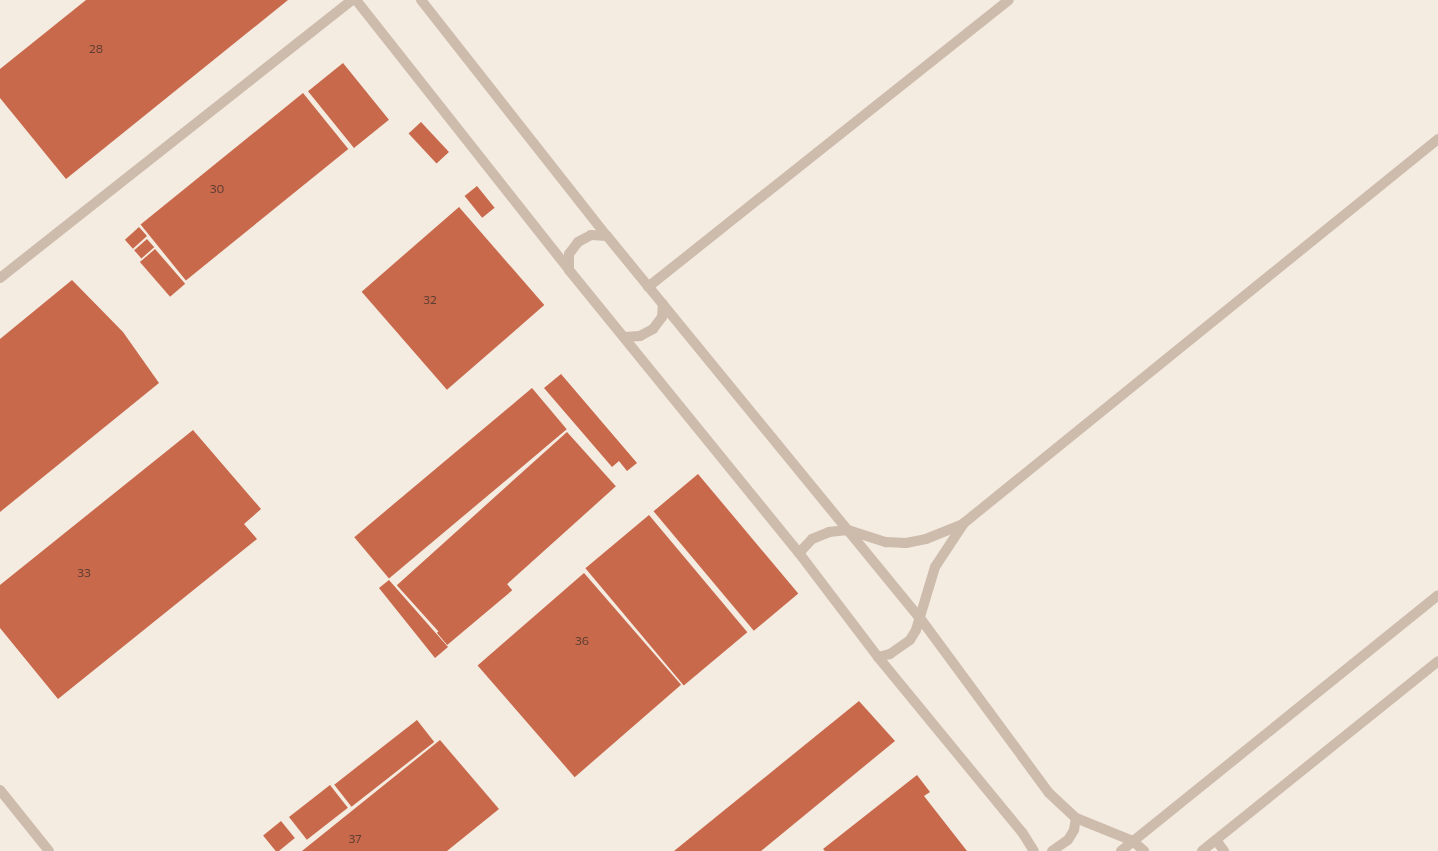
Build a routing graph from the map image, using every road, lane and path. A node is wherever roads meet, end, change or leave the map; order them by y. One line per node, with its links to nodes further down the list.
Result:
1 (352, 0): 8 (street)
2 (356, 0): 7 (street)
3 (421, 0): 6 (street)
4 (1009, 0): 9 (street)
5 (1438, 139): 12 (street)
6 (607, 236): 7 (street); 9 (street)
7 (569, 270): 11 (street)
8 (0, 278)
9 (648, 287): 10 (street)
10 (663, 304): 11 (street); 13 (street)
11 (625, 337): 14 (street)
12 (964, 523): 13 (street); 16 (street)
13 (848, 530): 14 (street); 16 (street)
14 (799, 553): 17 (street)
15 (1438, 595): 22 (street)
16 (920, 618): 17 (street); 20 (street)
17 (878, 657): 24 (street)
18 (1438, 661): 21 (street)
19 (0, 790): 23 (street)
20 (1076, 818): 22 (street); 25 (street)
21 (1216, 840): 28 (street); 29 (street)
22 (1133, 841): 26 (street); 27 (street)
23 (49, 851)
24 (1034, 851)
25 (1052, 851)
26 (1121, 851)
27 (1144, 851)
28 (1202, 851)
29 (1224, 851)

